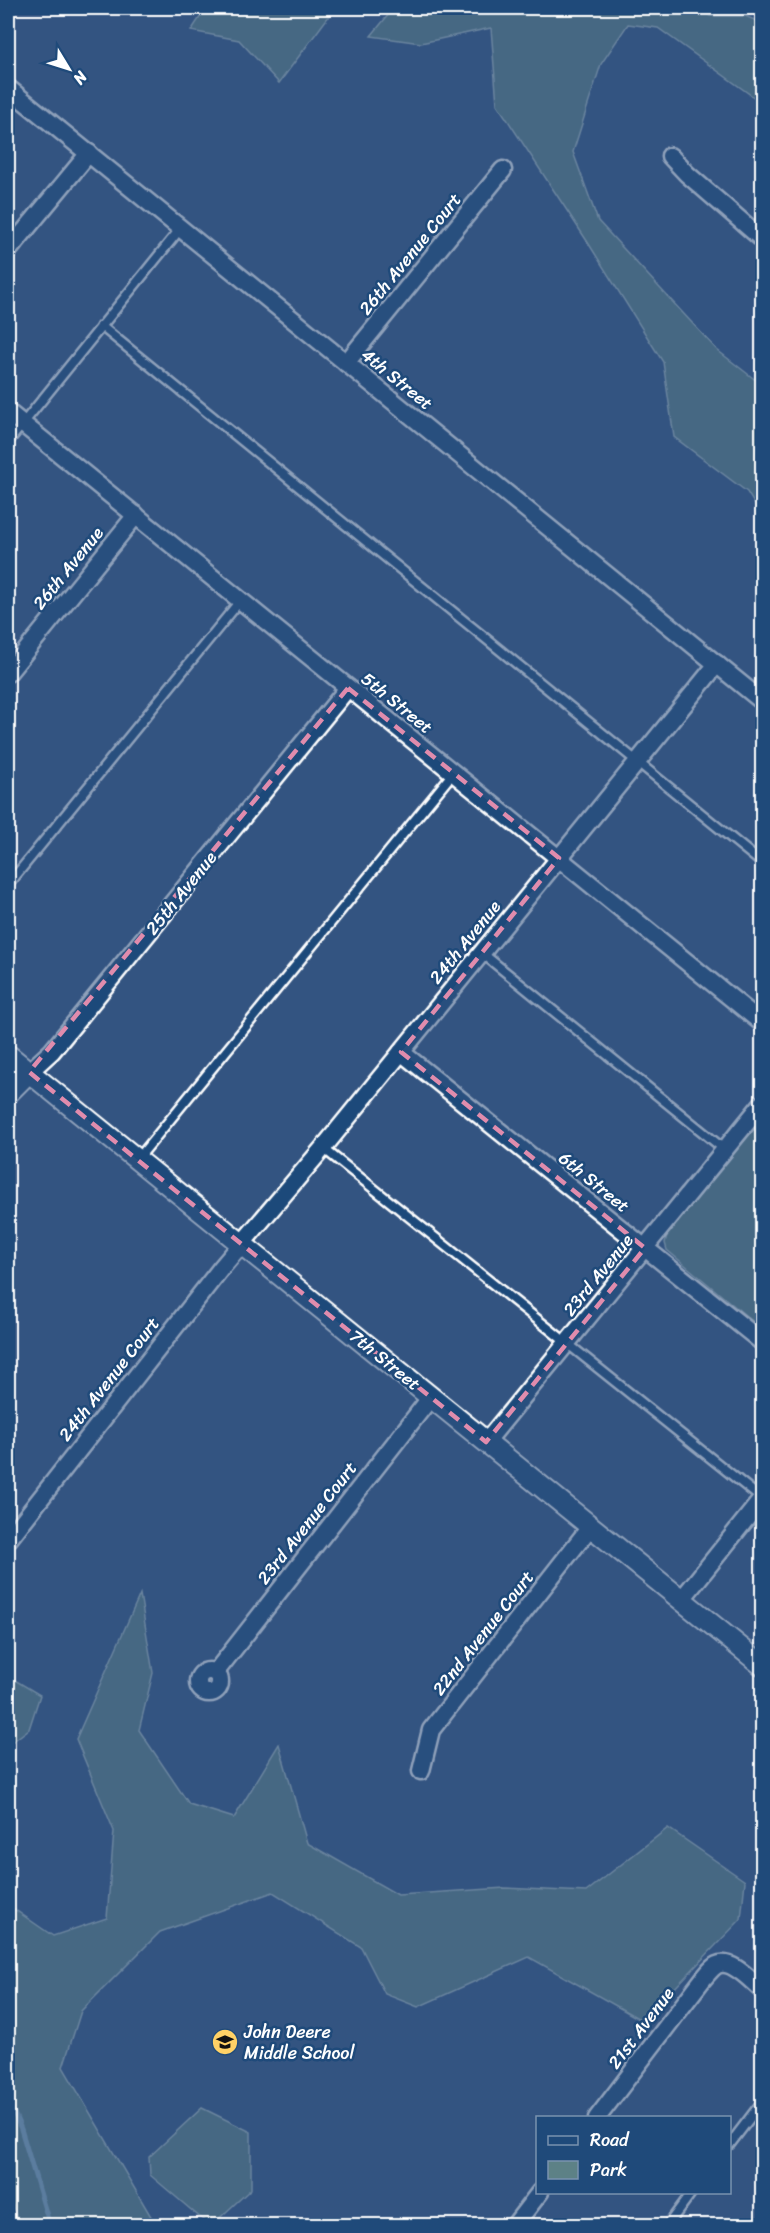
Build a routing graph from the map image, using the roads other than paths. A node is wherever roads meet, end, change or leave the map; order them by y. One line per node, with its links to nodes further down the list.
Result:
1 (8, 88): 2 (street, 4th Street)
2 (89, 153): 5 (street, 4th Street); 7 (street)
3 (670, 156): 6 (street)
4 (503, 170): 9 (street, 26th Avenue Court)
5 (181, 228): 8 (lane); 9 (street, 4th Street)
6 (762, 239)
7 (8, 251)
8 (101, 326): 11 (lane); 19 (lane)
9 (346, 363): 15 (street, 4th Street)
10 (8, 412): 11 (street, 5th Street)
11 (22, 424): 12 (lane); 13 (street, 5th Street)
12 (8, 442)
13 (136, 515): 14 (street, 5th Street); 16 (street, 26th Avenue)
14 (240, 601): 17 (street, 5th Street); 23 (lane)
15 (717, 664): 18 (street, 4th Street); 19 (street, 24th Avenue)
16 (8, 673)
17 (348, 688): 20 (street, 5th Street); 28 (street, 25th Avenue)
18 (762, 701)
19 (638, 762): 21 (street, 24th Avenue); 22 (lane)
20 (453, 773): 21 (street, 5th Street); 33 (lane)
21 (559, 858): 24 (street, 24th Avenue); 25 (street, 5th Street)
22 (762, 863)
23 (8, 885)
24 (482, 952): 26 (street, 24th Avenue); 32 (lane)
25 (762, 1023)
26 (401, 1052): 31 (street, 24th Avenue); 35 (street, 6th Street)
27 (8, 1055): 28 (street, 7th Street)
28 (29, 1072): 29 (street, 25th Avenue); 33 (street, 7th Street)
29 (8, 1093)
30 (762, 1104): 32 (street, 23rd Avenue)
31 (323, 1148): 34 (street, 24th Avenue); 36 (lane)
32 (725, 1150): 35 (street, 23rd Avenue)
33 (137, 1160): 34 (street, 7th Street)
34 (242, 1244): 38 (street, 7th Street); 42 (street, 24th Avenue Court)
35 (645, 1248): 36 (street, 23rd Avenue); 37 (street, 6th Street)
36 (568, 1342): 39 (street, 23rd Avenue); 40 (lane)
37 (762, 1342)
38 (431, 1397): 39 (street, 7th Street); 45 (street, 23rd Avenue Court)
39 (486, 1443): 41 (street, 7th Street)
40 (762, 1499): 43 (street)
41 (591, 1526): 43 (street, 7th Street); 46 (street, 22nd Avenue Court)
42 (8, 1540)
43 (682, 1599): 44 (street, 7th Street)
44 (762, 1665)
45 (215, 1672)
46 (421, 1771)
47 (762, 1990): 49 (street, 21st Avenue)
48 (762, 2102): 50 (lane)
49 (599, 2116)
50 (731, 2142)
51 (539, 2194): 53 (street)
52 (691, 2194): 54 (lane)
53 (514, 2226)
54 (667, 2226)

